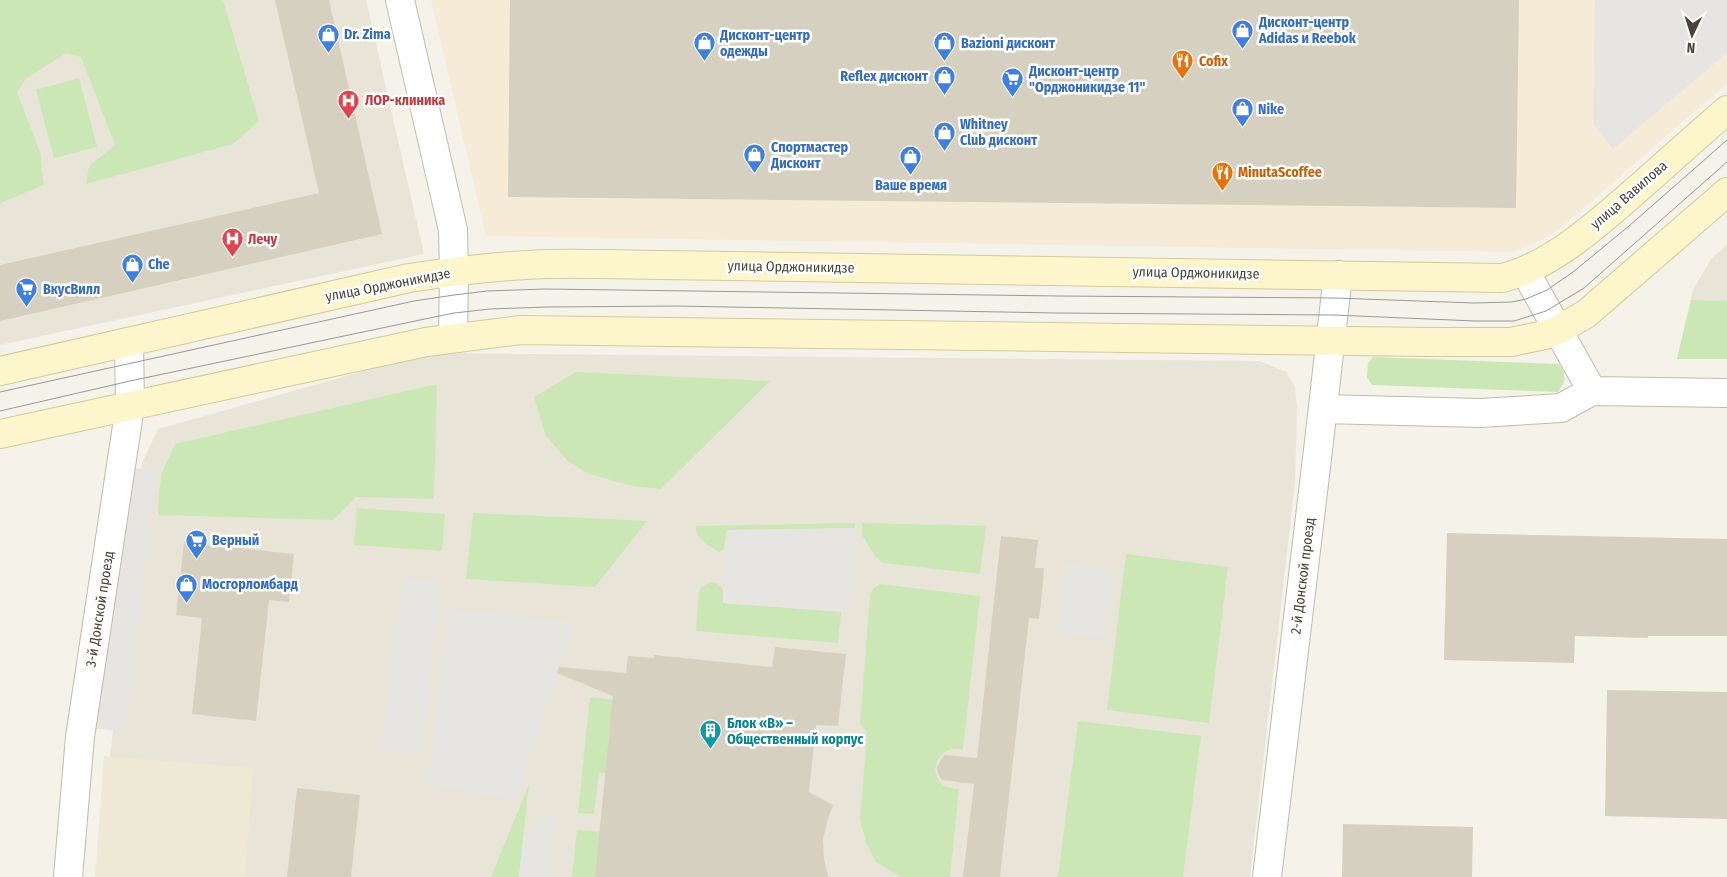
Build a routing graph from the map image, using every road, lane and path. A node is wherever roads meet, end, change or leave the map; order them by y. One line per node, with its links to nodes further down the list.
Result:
1 (400, 0): 4 (street)
2 (1727, 110): 5 (main road, улица Вавилова)
3 (1727, 192): 7 (main road)
4 (454, 271): 6 (main road, улица Орджоникидзе); 8 (street); 10 (main road, улица Орджоникидзе)
5 (1525, 271): 6 (main road, улица Орджоникидзе); 7 (street)
6 (1338, 275): 9 (street, 2-й Донской проезд)
7 (1558, 330): 9 (main road); 12 (street)
8 (453, 338): 9 (main road); 14 (main road)
9 (1331, 341): 15 (street, 2-й Донской проезд)
10 (129, 342): 11 (main road, улица Орджоникидзе); 14 (street, 3-й Донской проезд)
11 (0, 371)
12 (1592, 391): 13 (street); 15 (street)
13 (1727, 393)
14 (130, 406): 16 (main road); 17 (street, 3-й Донской проезд)
15 (1323, 409): 18 (street, 2-й Донской проезд)
16 (0, 434)
17 (68, 877)
18 (1267, 877)

